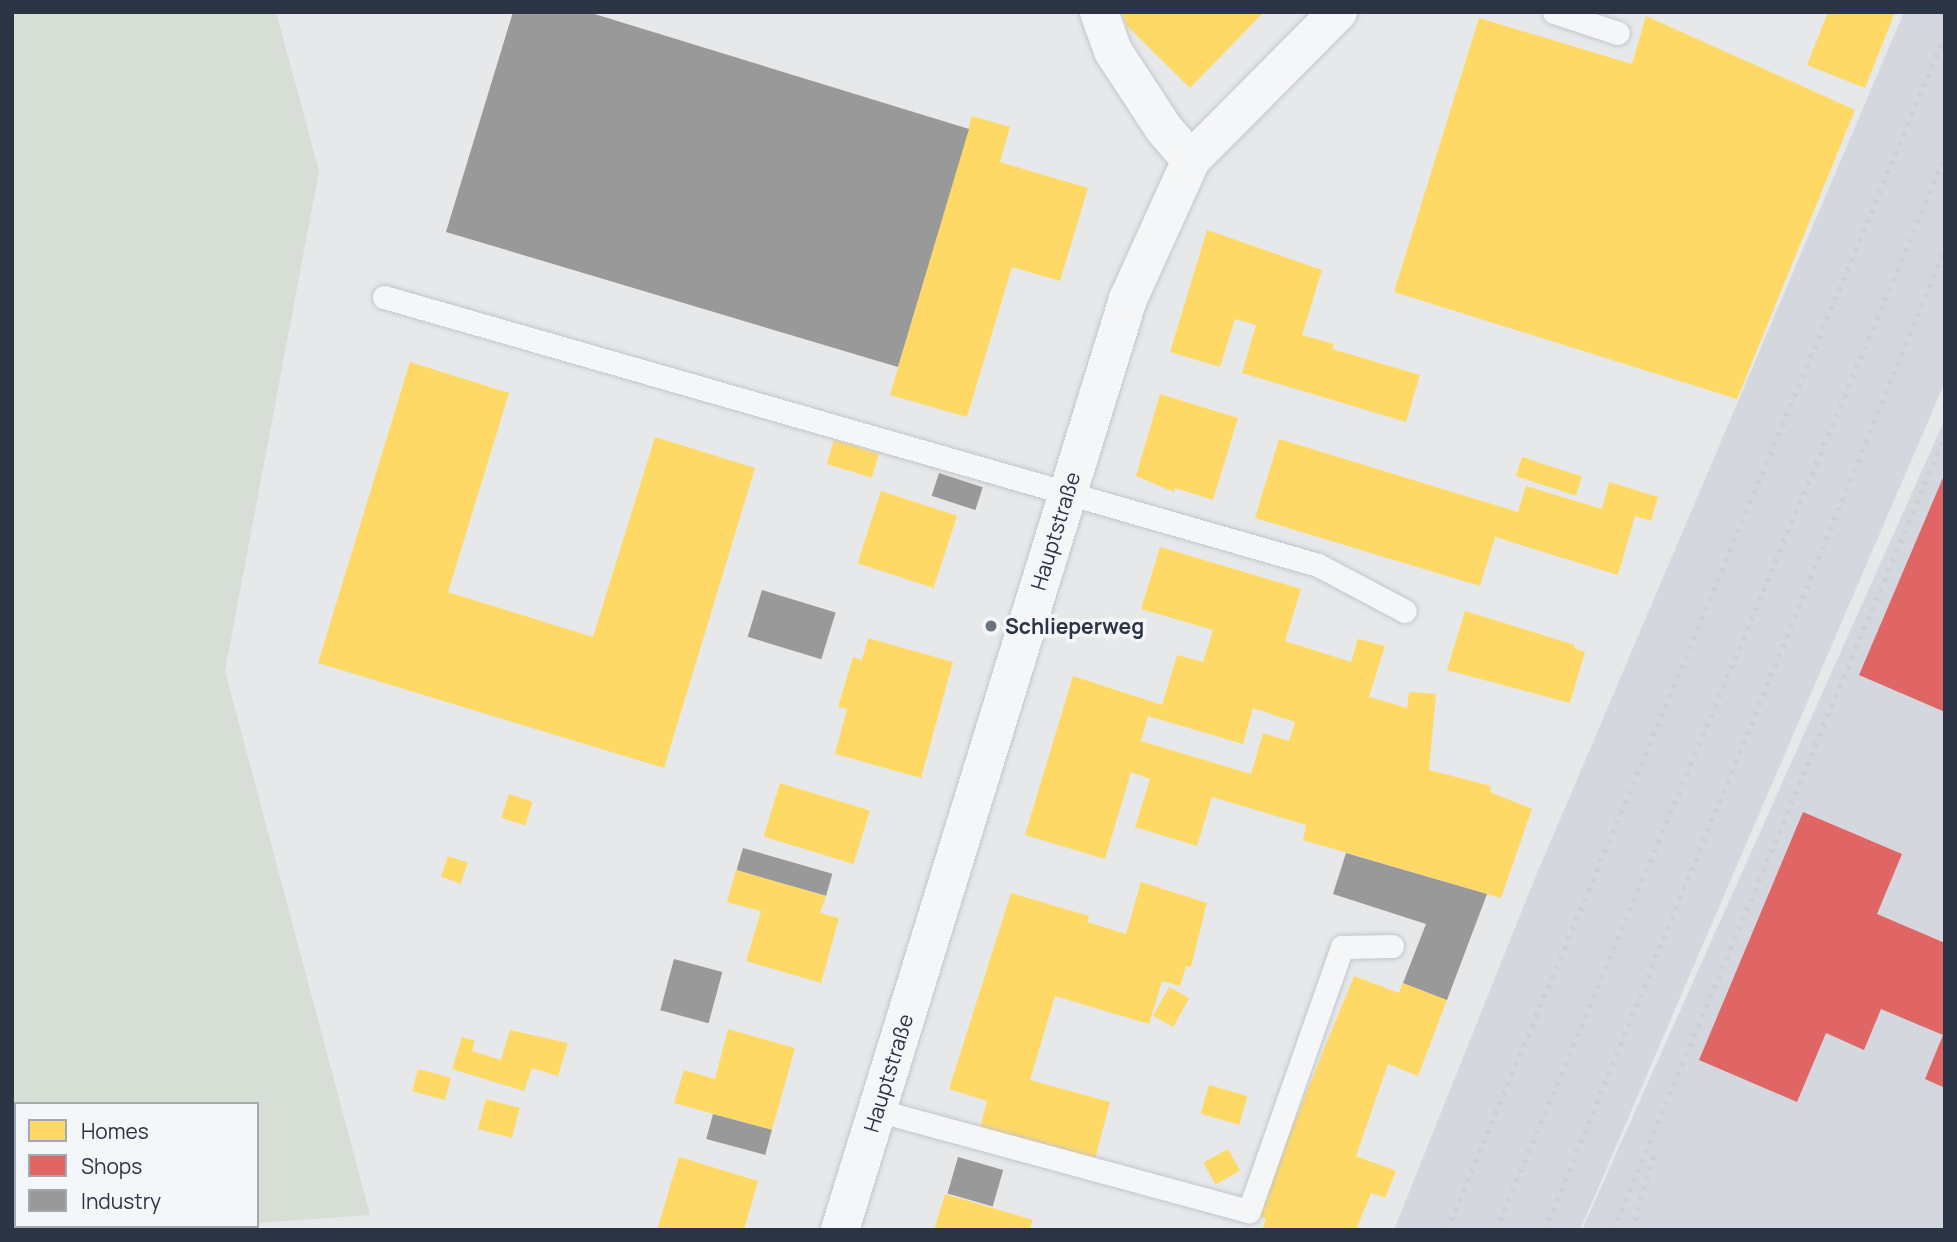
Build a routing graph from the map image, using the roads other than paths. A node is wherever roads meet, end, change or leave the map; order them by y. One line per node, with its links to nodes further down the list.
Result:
1 (1099, 12): 5 (street)
2 (1338, 12): 5 (street, Hauptstraße)
3 (1554, 12): 4 (lane)
4 (1618, 33)
5 (1191, 160): 7 (street, Hauptstraße)
6 (384, 297): 7 (lane)
7 (1068, 491): 8 (lane); 10 (street, Hauptstraße)
8 (1405, 611)
9 (1392, 946): 10 (lane)
10 (876, 1110): 11 (street, Hauptstraße)
11 (840, 1230)

